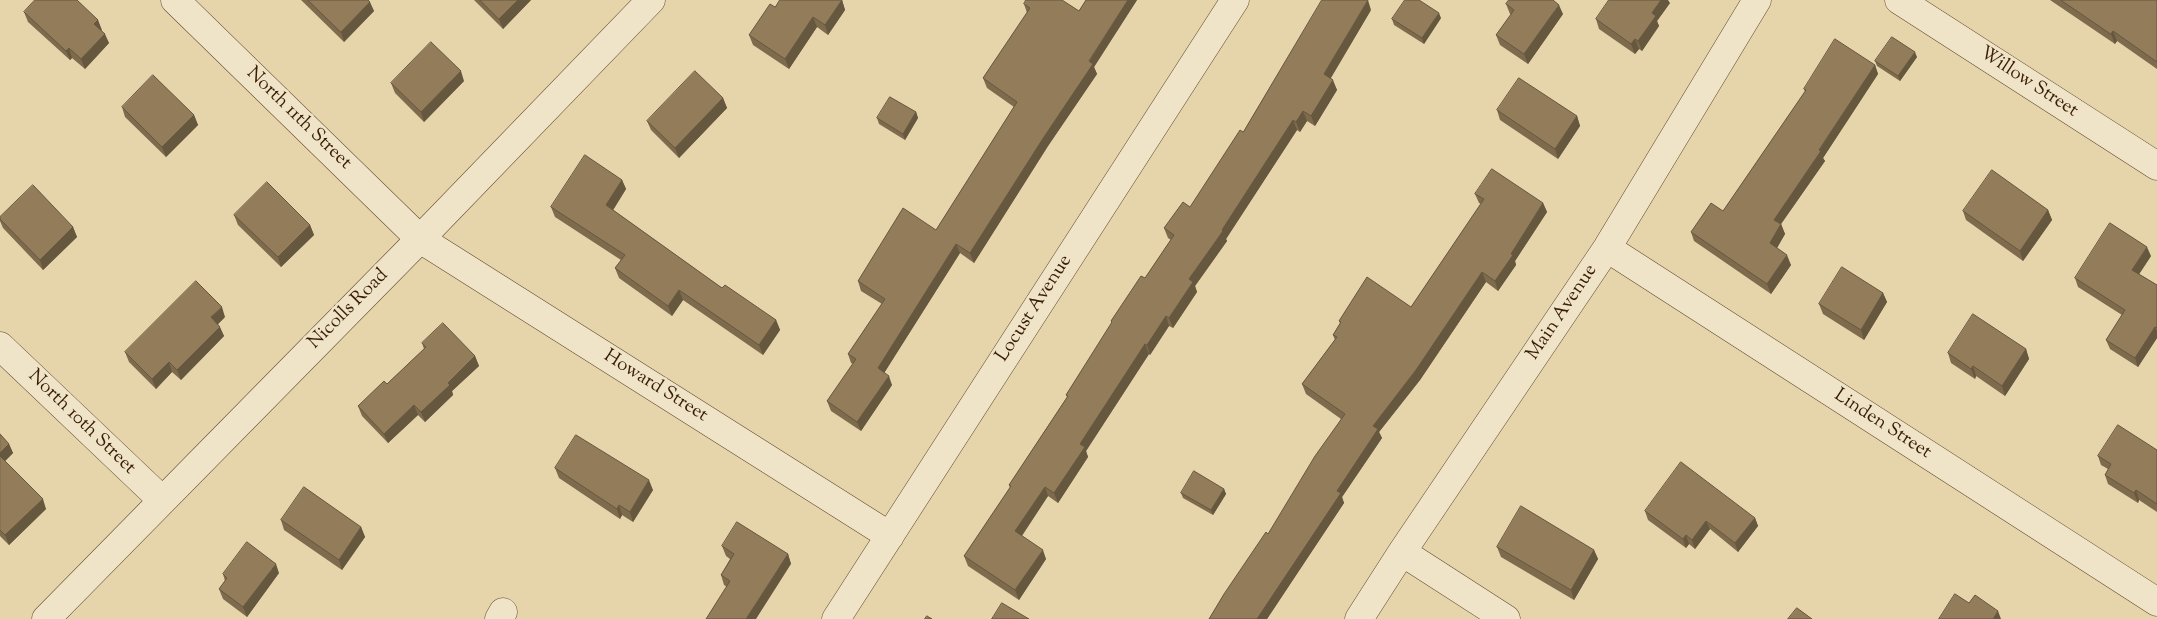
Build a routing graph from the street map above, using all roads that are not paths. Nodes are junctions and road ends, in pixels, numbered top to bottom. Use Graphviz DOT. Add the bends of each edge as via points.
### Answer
graph roads {
  1 [pos="175,0"];
  2 [pos="651,0"];
  3 [pos="1234,0"];
  4 [pos="1757,0"];
  5 [pos="1899,0"];
  6 [pos="2157,166"];
  7 [pos="420,239"];
  8 [pos="1607,248"];
  9 [pos="0,346"];
  10 [pos="162,500"];
  11 [pos="890,536"];
  12 [pos="1402,552"];
  13 [pos="2157,602"];
  14 [pos="46,619"];
  15 [pos="836,619"];
  16 [pos="1359,619"];
  17 [pos="1506,619"];
  1 -- 7 [label="street, North 11th Street"];
  2 -- 7 [label="street, Nicolls Road"];
  3 -- 11 [label="street, Locust Avenue"];
  4 -- 8 [label="street, Main Avenue"];
  5 -- 6 [label="street, Willow Street"];
  7 -- 10 [label="street, Nicolls Road"];
  7 -- 11 [label="street, Howard Street"];
  8 -- 12 [label="street, Main Avenue"];
  8 -- 13 [label="street, Linden Street"];
  9 -- 10 [label="street, North 10th Street"];
  10 -- 14 [label="street, Nicolls Road"];
  11 -- 15 [label="street, Locust Avenue"];
  12 -- 16 [label="street, Main Avenue"];
  12 -- 17 [label="street"];
}
